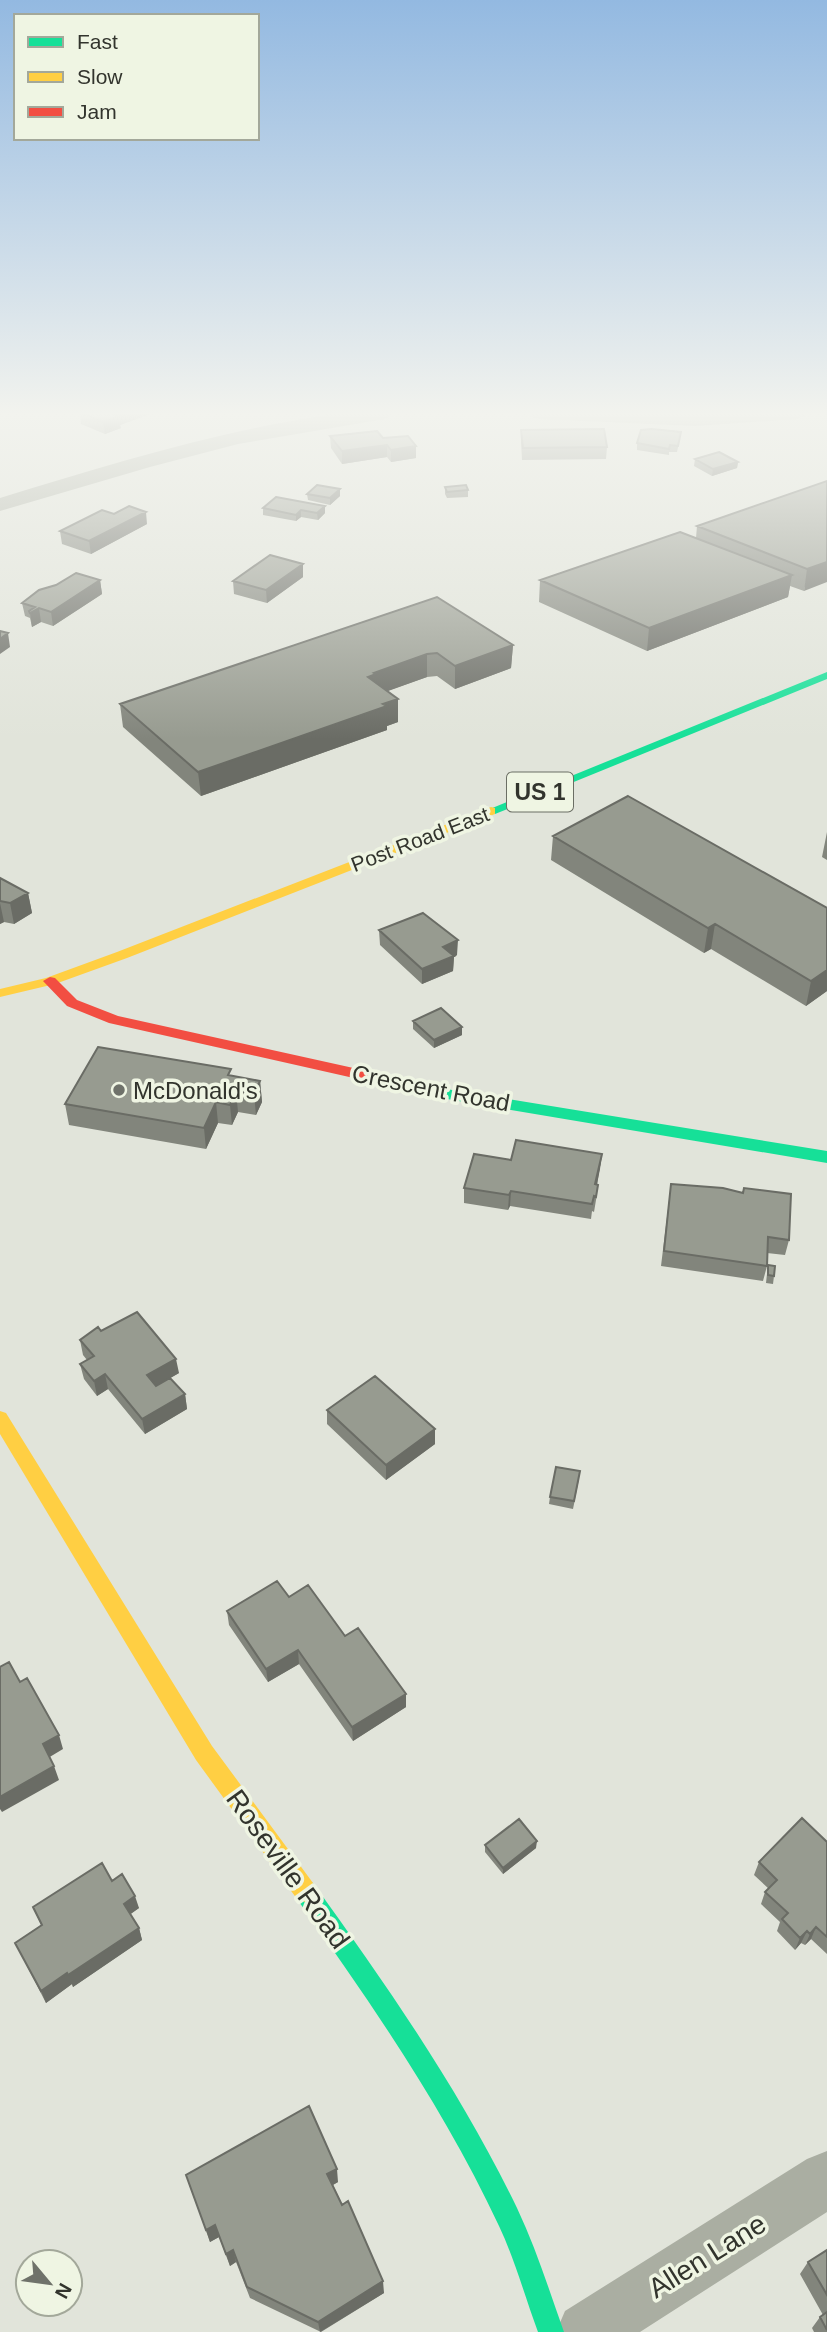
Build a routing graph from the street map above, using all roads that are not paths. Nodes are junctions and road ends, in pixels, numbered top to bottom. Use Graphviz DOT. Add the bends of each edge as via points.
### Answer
graph roads {
  1 [pos="827,675"];
  2 [pos="50,981"];
  3 [pos="0,993"];
  4 [pos="0,1011"];
  5 [pos="827,1157"];
  6 [pos="0,1418"];
  7 [pos="827,2179"];
  8 [pos="551,2332"];
  9 [pos="586,2332"];
  1 -- 2 [label="street, Post Road East / US 1" via="601,768"];
  2 -- 3 [label="street, Post Road East / US 1"];
  2 -- 4 [label="street, Post Road East / US 1"];
  2 -- 5 [label="street, Crescent Road" via="72,1003 114,1020 452,1094"];
  6 -- 8 [label="street, Roseville Road" via="204,1754 368,1978 449,2104 509,2219"];
  7 -- 9 [label="street, Allen Lane"];
}
